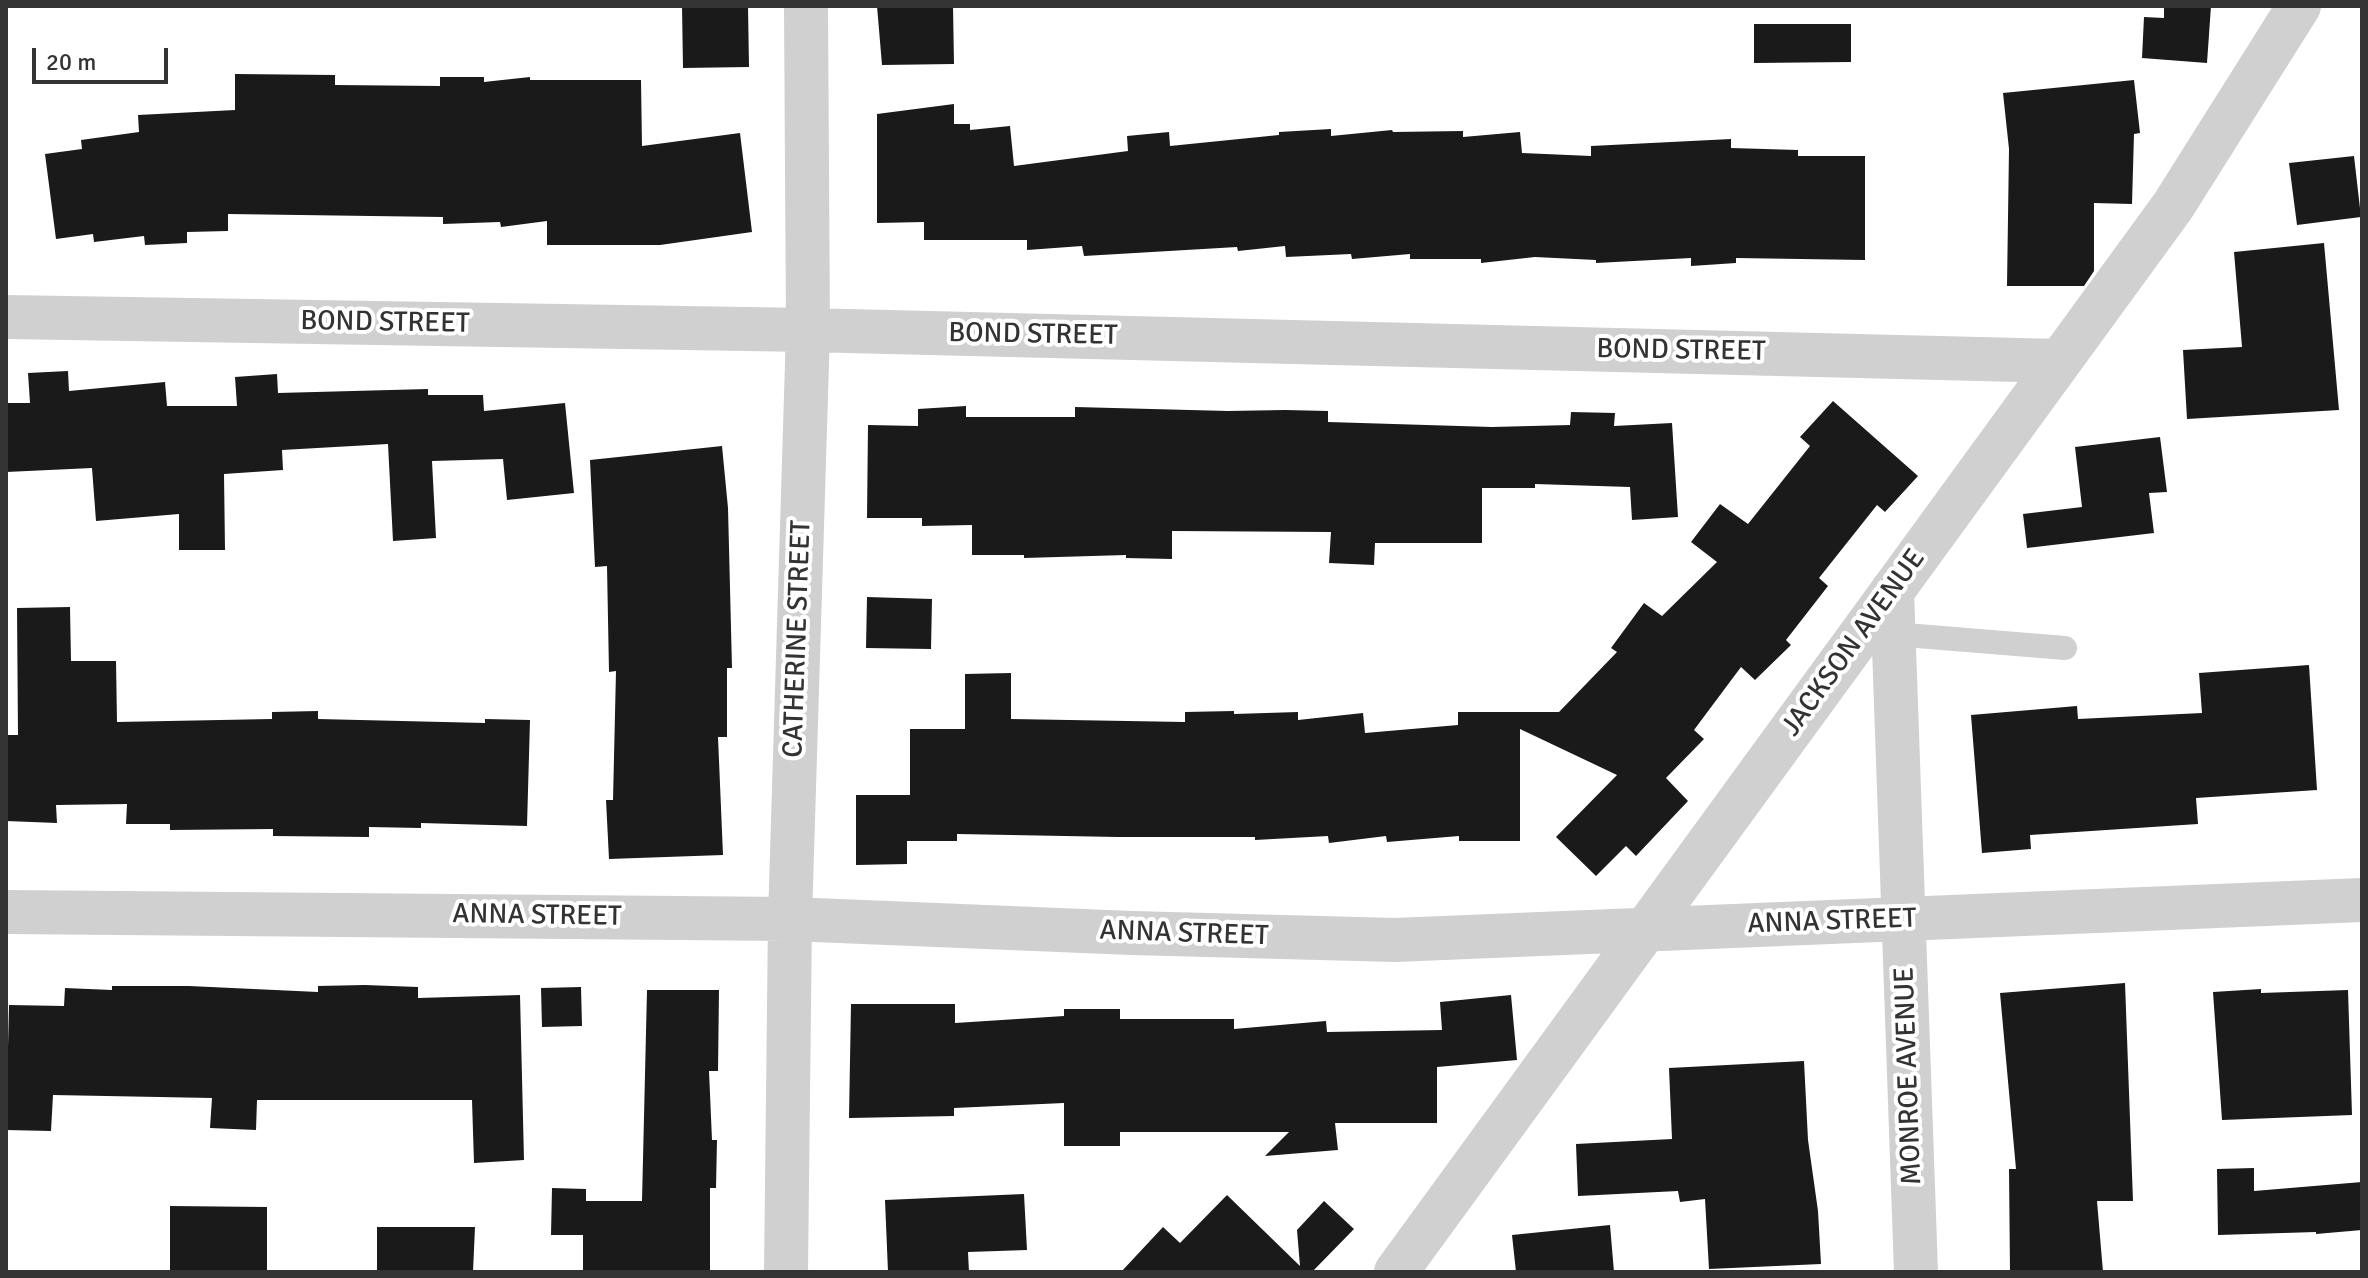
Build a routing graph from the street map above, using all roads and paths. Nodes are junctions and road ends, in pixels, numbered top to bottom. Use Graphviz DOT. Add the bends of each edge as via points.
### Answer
graph roads {
  1 [pos="806,6"];
  2 [pos="2299,6"];
  3 [pos="6,317"];
  4 [pos="808,330"];
  5 [pos="2060,361"];
  6 [pos="1892,591"];
  7 [pos="1893,634"];
  8 [pos="2065,648"];
  9 [pos="2362,900"];
  10 [pos="6,912"];
  11 [pos="790,919"];
  12 [pos="1903,919"];
  13 [pos="1645,929"];
  14 [pos="786,1272"];
  15 [pos="1396,1272"];
  16 [pos="1916,1272"];
  1 -- 4 [label="street, CATHERINE STREET"];
  2 -- 5 [label="street, JACKSON AVENUE" via="2173,206"];
  3 -- 4 [label="street, BOND STREET"];
  4 -- 5 [label="street, BOND STREET"];
  4 -- 11 [label="street, CATHERINE STREET"];
  5 -- 6 [label="street, JACKSON AVENUE"];
  6 -- 7 [label="street, MONROE AVENUE"];
  6 -- 13 [label="street, JACKSON AVENUE"];
  7 -- 8 [label="lane"];
  7 -- 12 [label="street, MONROE AVENUE"];
  9 -- 12 [label="street, ANNA STREET"];
  10 -- 11 [label="street, ANNA STREET"];
  11 -- 13 [label="street, ANNA STREET" via="1395,940"];
  11 -- 14 [label="street, CATHERINE STREET"];
  12 -- 13 [label="street, ANNA STREET"];
  12 -- 16 [label="street, MONROE AVENUE"];
  13 -- 15 [label="street, JACKSON AVENUE"];
}
